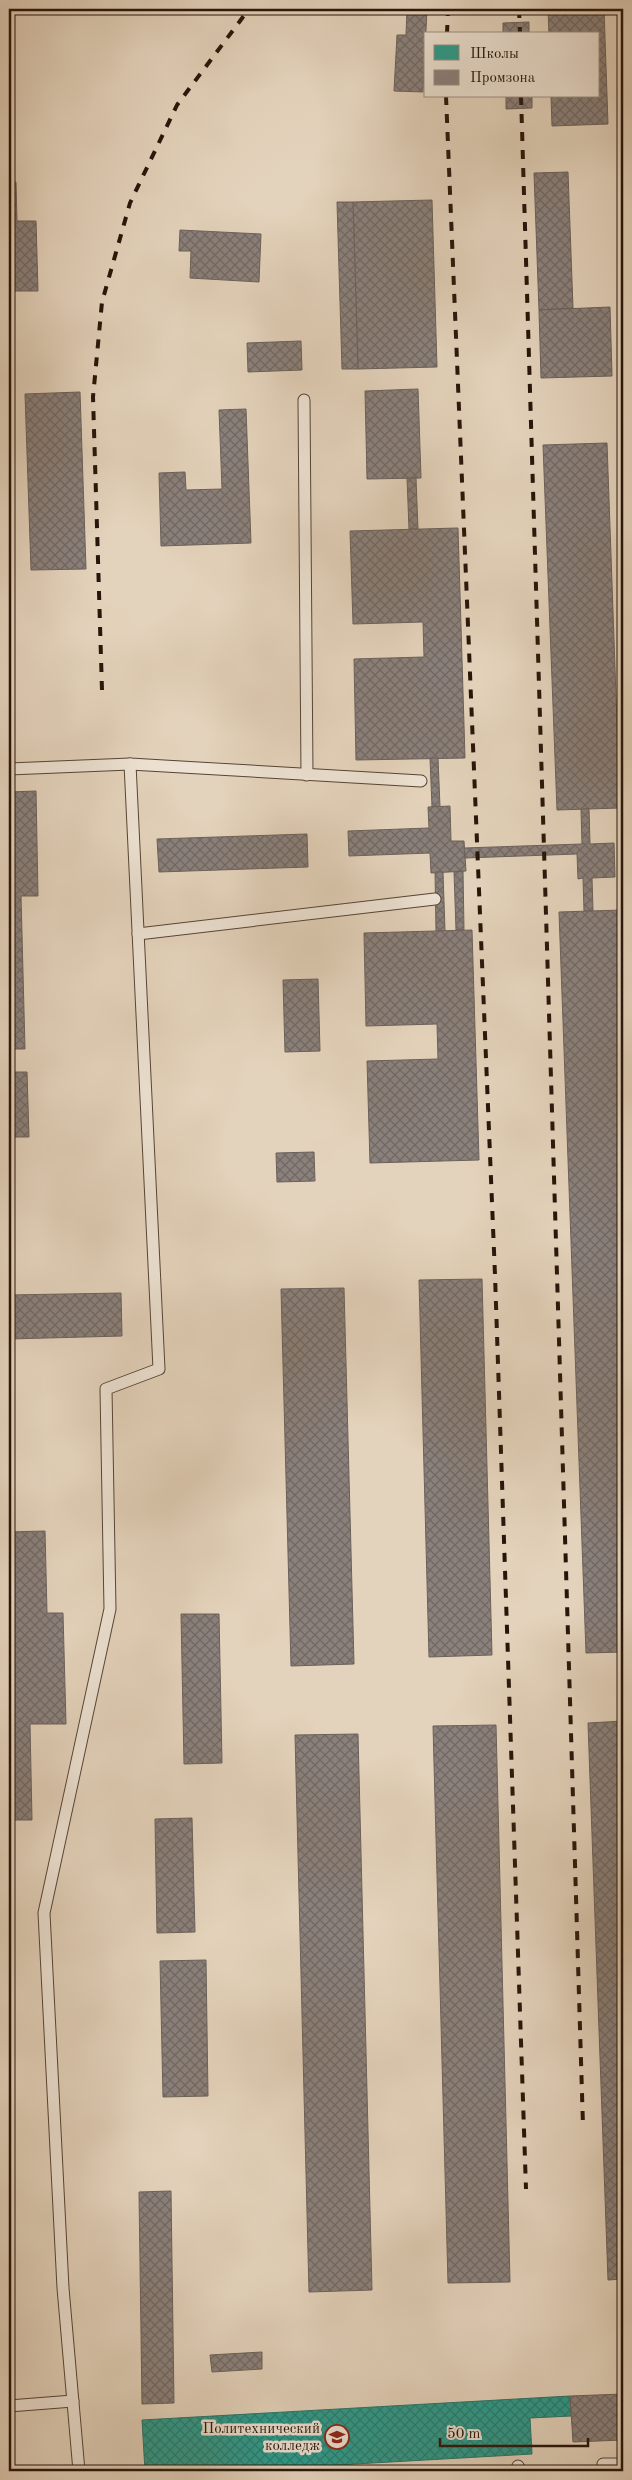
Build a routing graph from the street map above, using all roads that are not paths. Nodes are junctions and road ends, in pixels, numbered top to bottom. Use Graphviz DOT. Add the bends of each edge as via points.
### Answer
graph roads {
  1 [pos="304,400"];
  2 [pos="130,764"];
  3 [pos="9,769"];
  4 [pos="307,775"];
  5 [pos="421,781"];
  6 [pos="435,899"];
  7 [pos="138,934"];
  8 [pos="73,2401"];
  9 [pos="9,2406"];
  10 [pos="603,2464"];
  11 [pos="623,2464"];
  12 [pos="79,2471"];
  1 -- 4 [label="lane"];
  2 -- 3 [label="lane"];
  2 -- 4 [label="lane"];
  2 -- 7 [label="lane"];
  4 -- 5 [label="lane"];
  6 -- 7 [label="lane"];
  7 -- 8 [label="lane" via="159,1369 106,1389 110,1609 44,1913 63,2288"];
  8 -- 9 [label="lane"];
  8 -- 12 [label="lane"];
  10 -- 11 [label="lane"];
}
